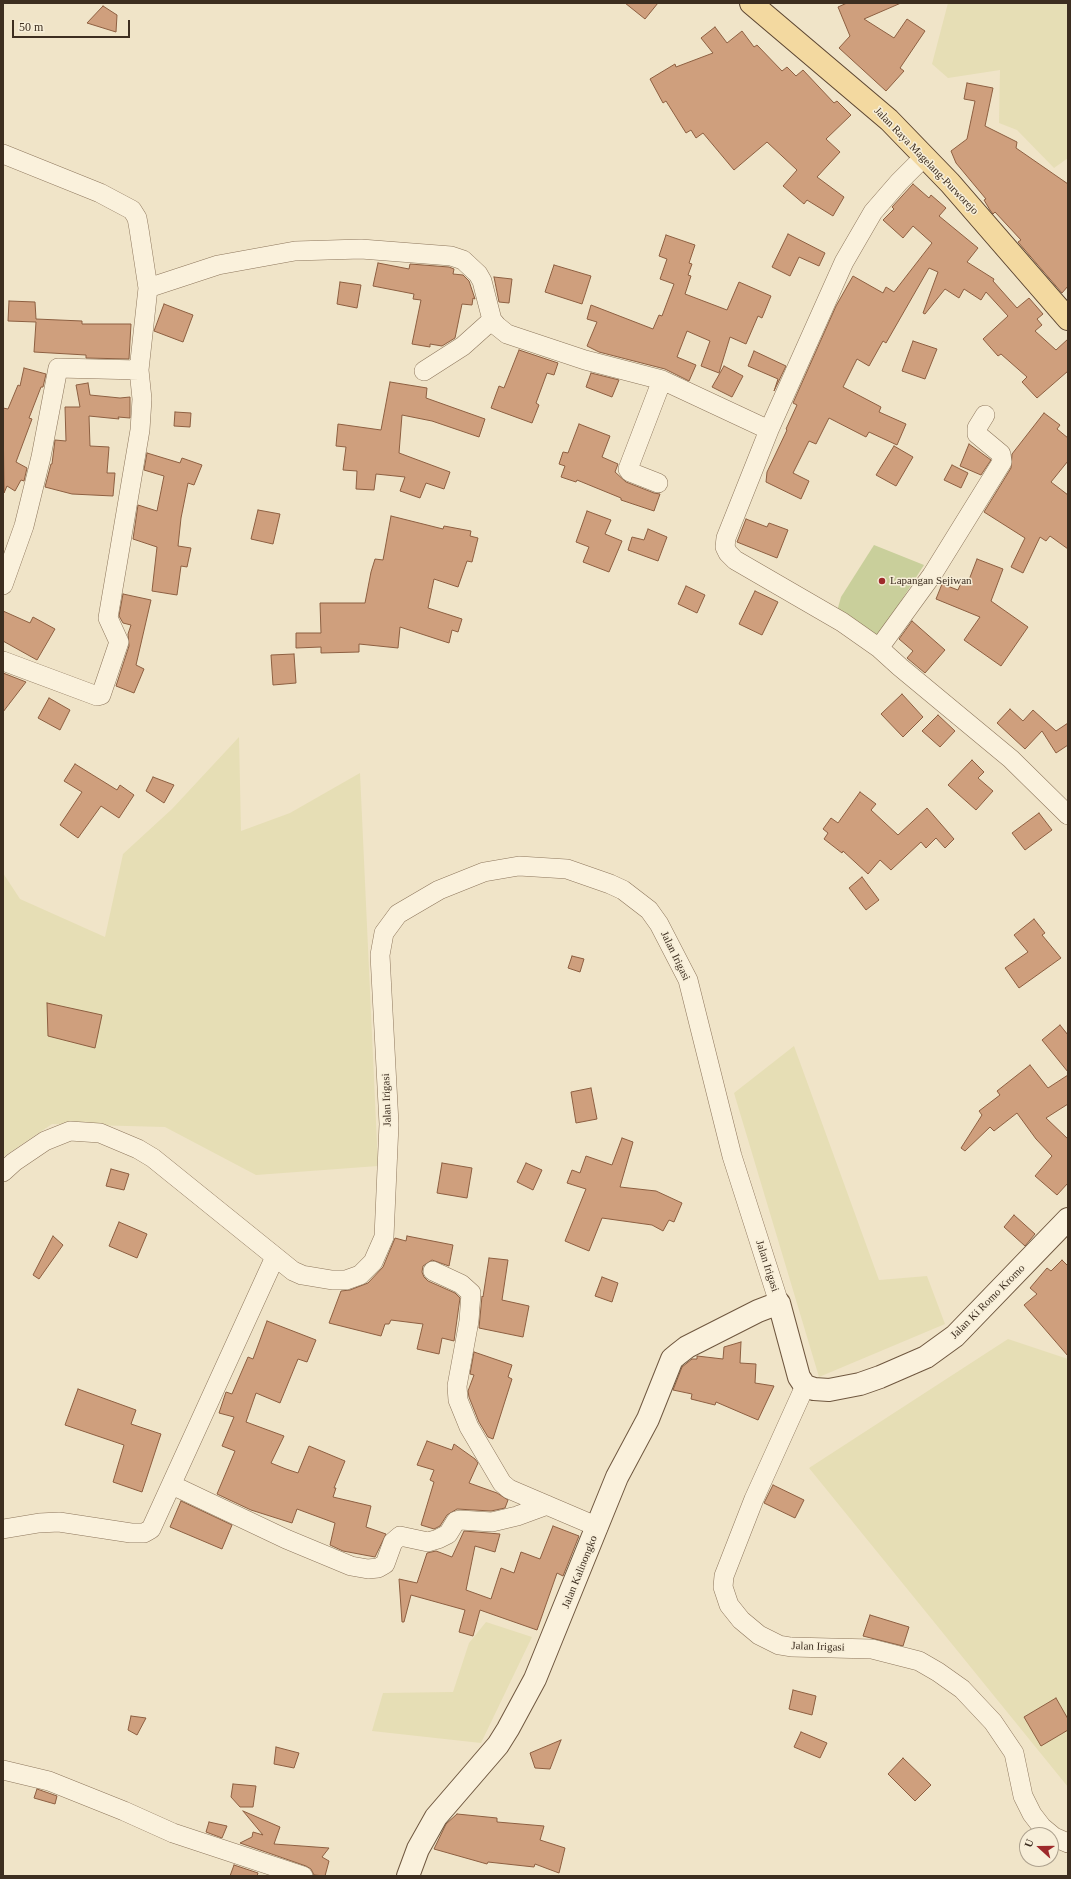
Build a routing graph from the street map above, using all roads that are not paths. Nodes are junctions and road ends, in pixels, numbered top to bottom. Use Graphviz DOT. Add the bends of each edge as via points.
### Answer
graph roads {
  1 [pos="754,5"];
  2 [pos="3,154"];
  3 [pos="924,157"];
  4 [pos="148,288"];
  5 [pos="1067,313"];
  6 [pos="492,320"];
  7 [pos="139,370"];
  8 [pos="424,371"];
  9 [pos="662,380"];
  10 [pos="985,415"];
  11 [pos="769,430"];
  12 [pos="658,483"];
  13 [pos="3,585"];
  14 [pos="879,648"];
  15 [pos="3,660"];
  16 [pos="1068,815"];
  17 [pos="3,1172"];
  18 [pos="1068,1219"];
  19 [pos="275,1257"];
  20 [pos="433,1271"];
  21 [pos="779,1303"];
  22 [pos="805,1386"];
  23 [pos="172,1485"];
  24 [pos="547,1505"];
  25 [pos="598,1527"];
  26 [pos="3,1529"];
  27 [pos="3,1770"];
  28 [pos="1068,1843"];
  29 [pos="303,1876"];
  30 [pos="408,1876"];
  1 -- 3 [label="main road, Jalan Raya Magelang-Purworejo" via="889,120"];
  2 -- 4 [label="street" via="100,193 132,210 137,218"];
  3 -- 5 [label="main road, Jalan Raya Magelang-Purworejo"];
  3 -- 11 [label="street" via="873,212 859,234 821,311"];
  4 -- 6 [label="street" via="218,265 294,251 361,249 440,254 463,260 474,268 482,281"];
  4 -- 7 [label="street"];
  6 -- 8 [label="street" via="462,346"];
  6 -- 9 [label="street" via="501,331 514,338"];
  7 -- 13 [label="street" via="58,368 41,457 24,526"];
  7 -- 15 [label="street" via="142,399 140,430 108,618 119,642 101,695 97,696"];
  9 -- 11 [label="street"];
  9 -- 12 [label="street" via="628,469"];
  10 -- 14 [label="street" via="977,428 978,434 1001,454 1002,462 932,576"];
  11 -- 14 [label="street" via="726,538 726,551 735,560 842,622"];
  14 -- 16 [label="street" via="1011,759"];
  17 -- 19 [label="street, Jalan Irigasi" via="45,1142 70,1132 84,1131 113,1138 153,1158"];
  18 -- 22 [label="street, Jalan Ki Romo Kromo" via="955,1336 926,1357 860,1384 829,1390"];
  19 -- 21 [label="street, Jalan Irigasi" via="302,1275 338,1281 364,1272 378,1254 384,1237 389,1124 380,955 384,933 398,914 439,890 484,872 519,866 568,869 623,890 649,910 688,980 732,1156"];
  19 -- 23 [label="street"];
  20 -- 24 [label="street" via="461,1284 472,1296 458,1386 458,1400 463,1415 505,1486"];
  21 -- 22 [label="street, Jalan Irigasi" via="798,1377"];
  21 -- 25 [label="street, Jalan Kalinongko" via="758,1310 687,1347 672,1359 648,1419 617,1477"];
  22 -- 28 [label="street, Jalan Irigasi" via="754,1499 724,1576 723,1587 729,1605 741,1620 759,1635 779,1645 872,1649 919,1661 944,1676 962,1689 993,1722 1014,1753 1024,1796 1032,1814 1054,1837"];
  23 -- 24 [label="street" via="286,1539 352,1566 368,1569 385,1564 393,1542 400,1536 428,1542 448,1534 456,1521 492,1522"];
  23 -- 26 [label="street" via="153,1526 144,1533 59,1522"];
  24 -- 25 [label="street"];
  25 -- 30 [label="street, Jalan Kalinongko" via="541,1666 521,1707 489,1757 436,1817 418,1849"];
  27 -- 29 [label="street" via="49,1781 173,1833"];
}
